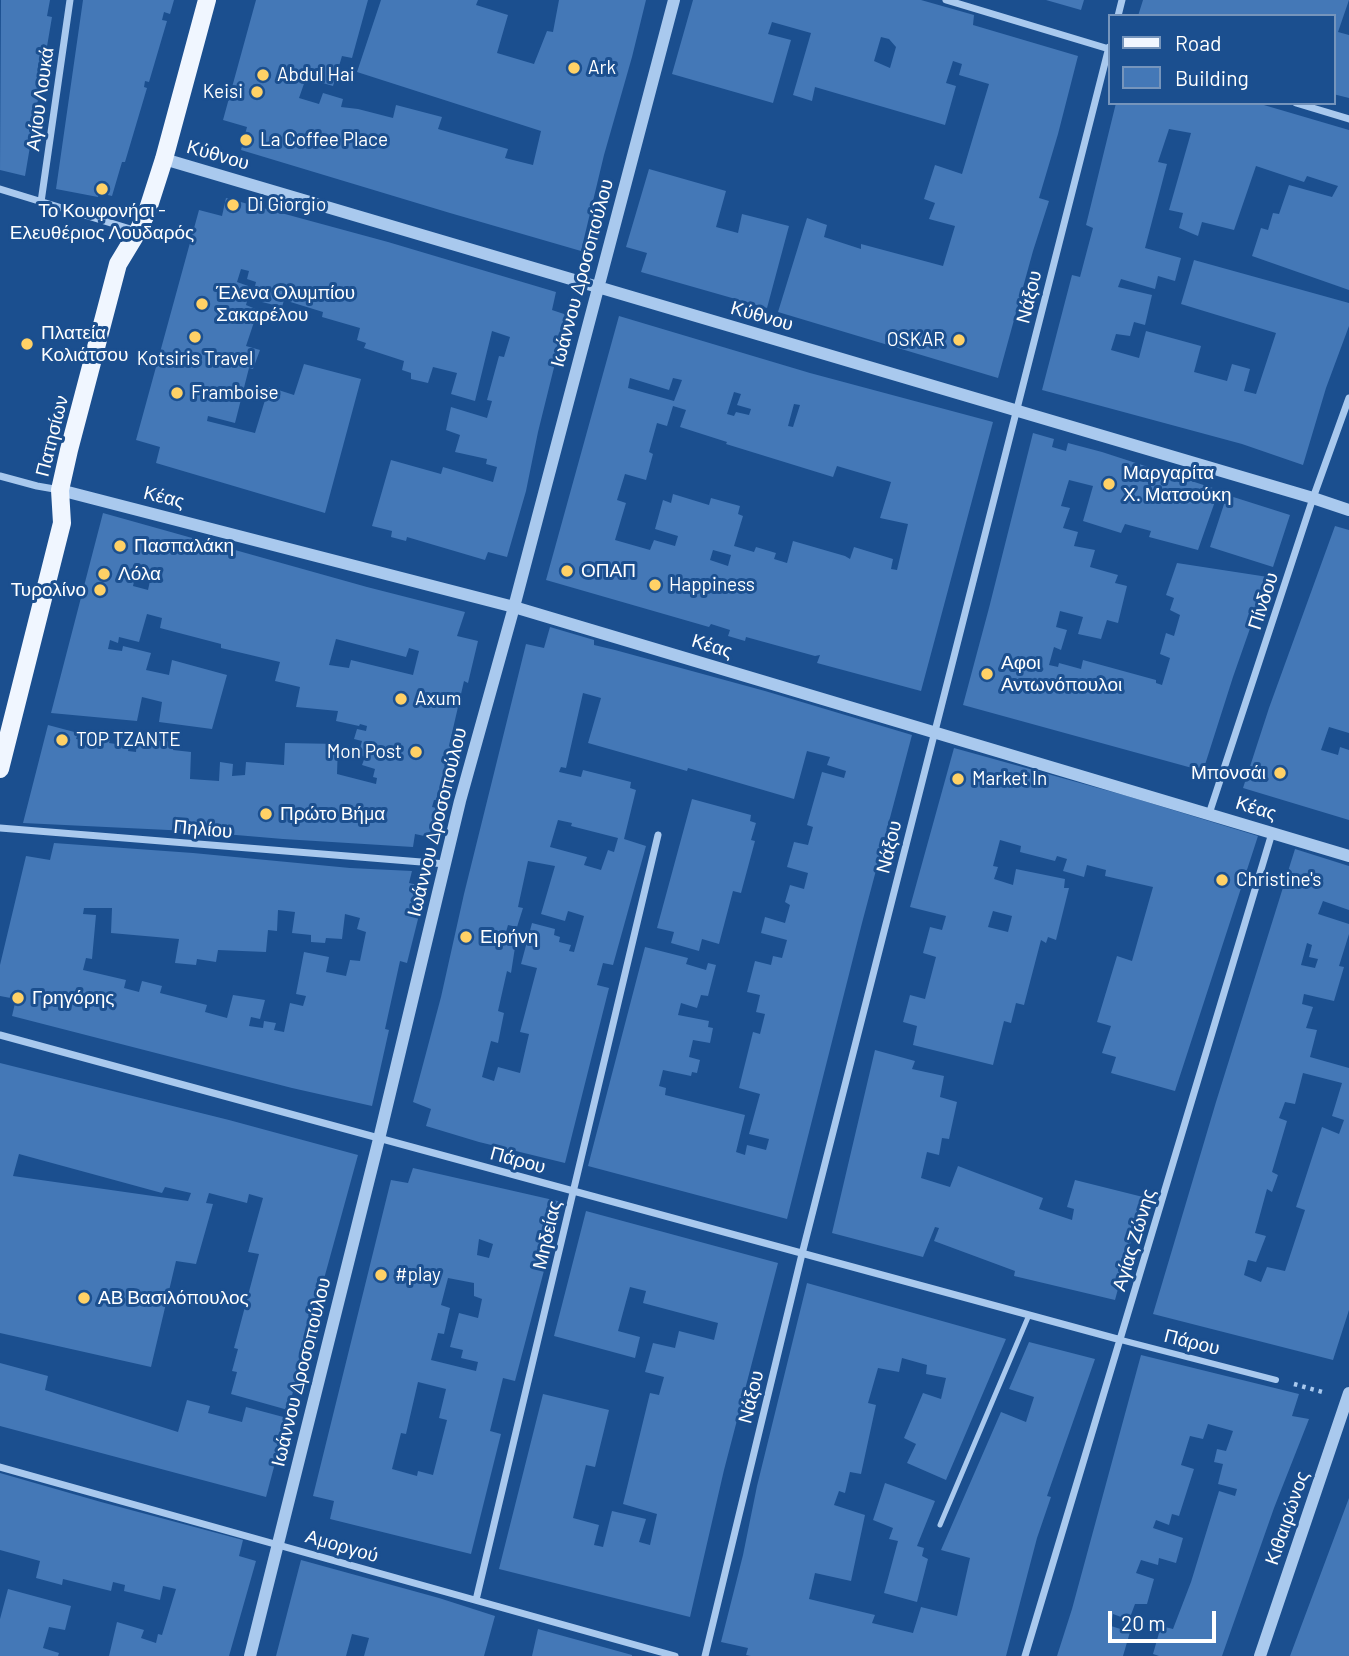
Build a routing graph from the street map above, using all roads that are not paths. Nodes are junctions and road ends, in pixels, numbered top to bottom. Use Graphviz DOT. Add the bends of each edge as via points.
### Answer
graph roads {
  1 [pos="70,0"];
  2 [pos="207,0"];
  3 [pos="674,0"];
  4 [pos="946,0"];
  5 [pos="1108,48"];
  6 [pos="1108,52"];
  7 [pos="1303,105"];
  8 [pos="1349,119"];
  9 [pos="163,159"];
  10 [pos="0,189"];
  11 [pos="41,202"];
  12 [pos="138,232"];
  13 [pos="598,287"];
  14 [pos="1349,398"];
  15 [pos="1016,411"];
  16 [pos="0,476"];
  17 [pos="60,490"];
  18 [pos="1313,498"];
  19 [pos="1349,510"];
  20 [pos="514,607"];
  21 [pos="934,732"];
  22 [pos="0,769"];
  23 [pos="1209,814"];
  24 [pos="0,828"];
  25 [pos="1272,833"];
  26 [pos="658,835"];
  27 [pos="1349,856"];
  28 [pos="446,864"];
  29 [pos="0,1035"];
  30 [pos="379,1139"];
  31 [pos="573,1192"];
  32 [pos="802,1254"];
  33 [pos="1029,1315"];
  34 [pos="1121,1340"];
  35 [pos="1276,1380"];
  36 [pos="1348,1396"];
  37 [pos="0,1467"];
  38 [pos="940,1525"];
  39 [pos="277,1545"];
  40 [pos="476,1600"];
  41 [pos="250,1656"];
  42 [pos="675,1656"];
  43 [pos="705,1656"];
  44 [pos="1026,1656"];
  45 [pos="1261,1656"];
  1 -- 11 [label="street, Αγίου Λουκά"];
  2 -- 9 [label="main road, Πατησίων"];
  3 -- 13 [label="street, Ιωάννου Δροσοπούλου"];
  4 -- 5 [label="street"];
  6 -- 15 [label="street, Νάξου"];
  7 -- 8 [label="street"];
  9 -- 12 [label="main road, Πατησίων"];
  9 -- 13 [label="street, Κύθνου"];
  10 -- 11 [label="street"];
  11 -- 12 [label="street"];
  12 -- 17 [label="main road, Πατησίων" via="118,264"];
  13 -- 15 [label="street, Κύθνου"];
  13 -- 20 [label="street, Ιωάννου Δροσοπούλου"];
  14 -- 18 [label="street, Πίνδου"];
  15 -- 18 [label="street, Κύθνου"];
  15 -- 21 [label="street, Νάξου"];
  16 -- 17 [label="street"];
  17 -- 20 [label="street, Κέας"];
  17 -- 22 [label="main road, Πατησίων" via="62,523"];
  18 -- 19 [label="street, Κύθνου"];
  18 -- 23 [label="street, Πίνδου"];
  20 -- 21 [label="street, Κέας"];
  20 -- 28 [label="street, Ιωάννου Δροσοπούλου"];
  21 -- 23 [label="street, Κέας"];
  21 -- 32 [label="street, Νάξου"];
  23 -- 25 [label="street, Κέας"];
  24 -- 28 [label="street, Πηλίου"];
  25 -- 27 [label="street, Κέας"];
  25 -- 34 [label="street, Αγίας Ζώνης"];
  26 -- 31 [label="street, Μηδείας"];
  28 -- 30 [label="street, Ιωάννου Δροσοπούλου"];
  29 -- 30 [label="street, Πάρου"];
  30 -- 31 [label="street, Πάρου"];
  30 -- 39 [label="street, Ιωάννου Δροσοπούλου"];
  31 -- 32 [label="street, Πάρου"];
  31 -- 40 [label="street, Μηδείας"];
  32 -- 33 [label="street, Πάρου"];
  32 -- 43 [label="street, Νάξου"];
  33 -- 34 [label="street, Πάρου"];
  33 -- 38 [label="lane"];
  34 -- 35 [label="street, Πάρου"];
  34 -- 44 [label="street, Αγίας Ζώνης"];
  36 -- 45 [label="street, Κιθαιρώνος"];
  37 -- 39 [label="street, Αμοργού"];
  39 -- 40 [label="street, Αμοργού"];
  39 -- 41 [label="street, Ιωάννου Δροσοπούλου"];
  40 -- 42 [label="street, Αμοργού"];
}
